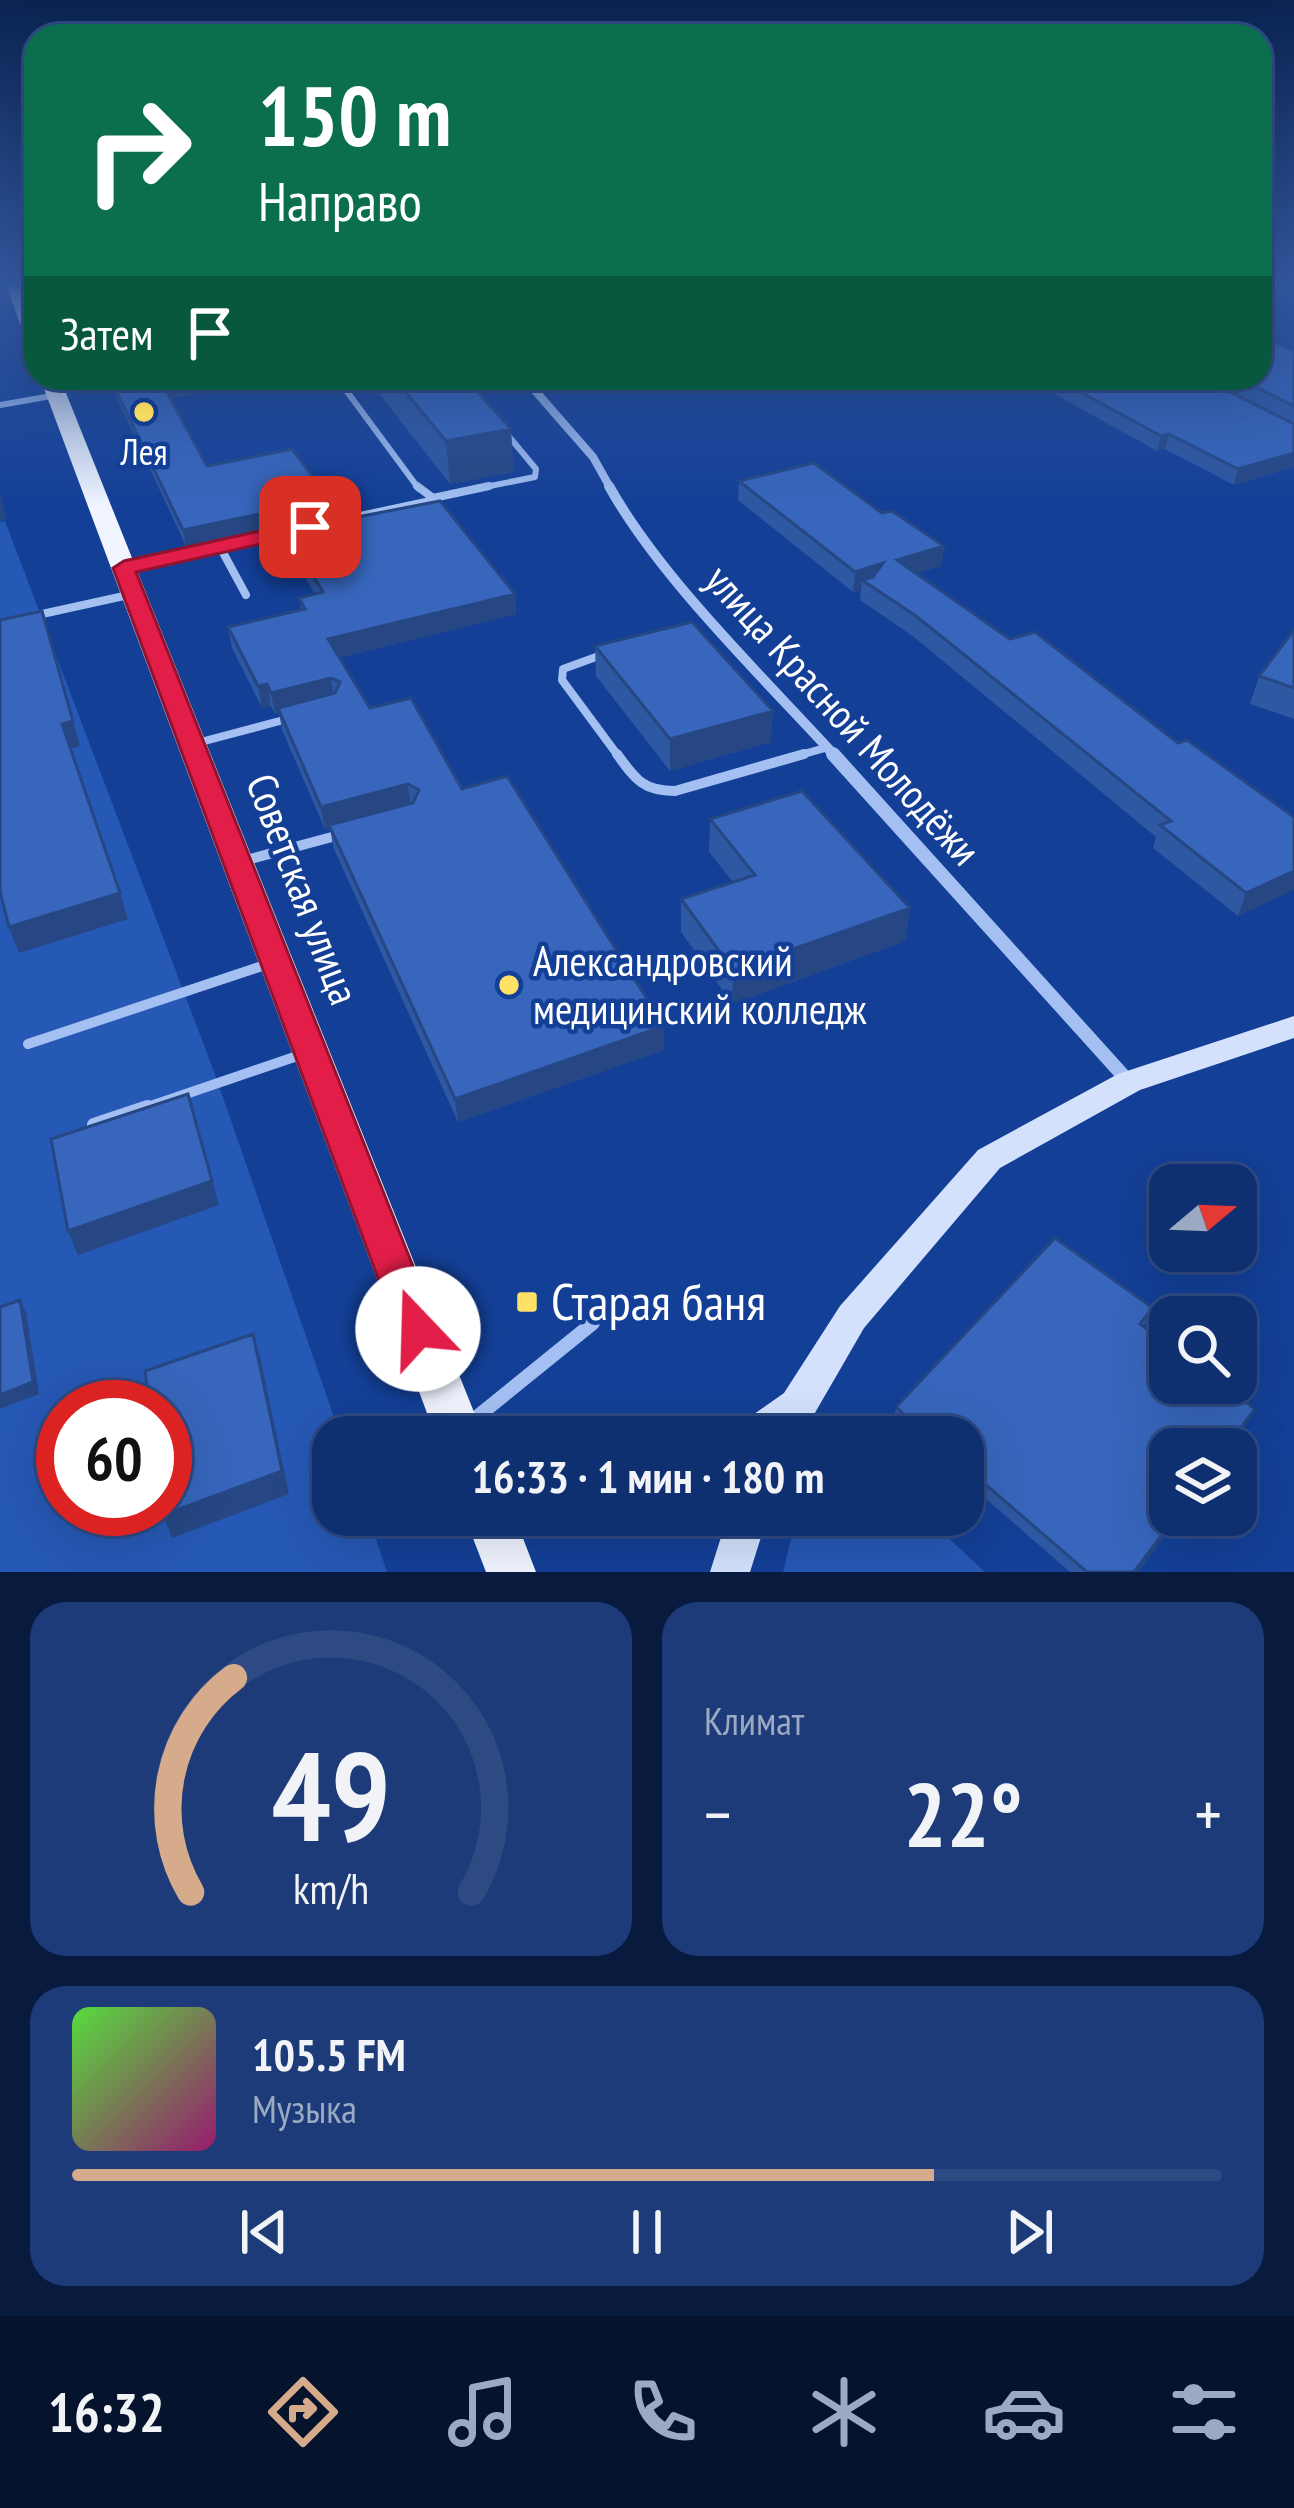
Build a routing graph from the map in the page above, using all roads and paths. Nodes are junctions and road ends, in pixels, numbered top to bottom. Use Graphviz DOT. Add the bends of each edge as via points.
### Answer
graph roads {
  1 [pos="48,390"];
  2 [pos="55,390"];
  3 [pos="346,390"];
  4 [pos="534,390"];
  5 [pos="0,405"];
  6 [pos="506,433"];
  7 [pos="447,497"];
  8 [pos="333,522"];
  9 [pos="310,527"];
  10 [pos="220,547"];
  11 [pos="129,581"];
  12 [pos="246,595"];
  13 [pos="21,619"];
  14 [pos="717,626"];
  15 [pos="697,631"];
  16 [pos="616,651"];
  17 [pos="296,717"];
  18 [pos="192,744"];
  19 [pos="825,748"];
  20 [pos="350,832"];
  21 [pos="238,862"];
  22 [pos="276,962"];
  23 [pos="1294,1028"];
  24 [pos="28,1044"];
  25 [pos="311,1051"];
  26 [pos="1130,1082"];
  27 [pos="78,1130"];
  28 [pos="593,1323"];
  29 [pos="452,1416"];
  30 [pos="482,1416"];
  31 [pos="792,1416"];
  32 [pos="497,1536"];
  33 [pos="741,1536"];
  34 [pos="511,1572"];
  35 [pos="730,1572"];
  1 -- 5 [label="lane"];
  2 -- 11 [label="main road, Советская улица"];
  3 -- 7 [label="lane" via="421,492"];
  4 -- 14 [label="street, улица Красной Молодёжи"];
  6 -- 7 [label="lane" via="536,477"];
  7 -- 8 [label="lane"];
  9 -- 10 [label="lane"];
  10 -- 11 [label="lane"];
  10 -- 12 [label="lane"];
  11 -- 13 [label="lane"];
  11 -- 18 [label="main road, Советская улица"];
  14 -- 15 [label="lane"];
  14 -- 19 [label="street, улица Красной Молодёжи"];
  16 -- 19 [label="lane" via="575,661 562,680 638,783 653,791"];
  17 -- 18 [label="lane"];
  18 -- 21 [label="main road, Советская улица"];
  19 -- 26 [label="street, улица Красной Молодёжи"];
  20 -- 21 [label="lane"];
  21 -- 22 [label="main road, Советская улица"];
  22 -- 24 [label="lane"];
  22 -- 25 [label="main road, Советская улица"];
  23 -- 26 [label="main road"];
  25 -- 27 [label="lane"];
  25 -- 29 [label="main road, Советская улица"];
  26 -- 31 [label="main road" via="989,1159 852,1317"];
  28 -- 30 [label="lane"];
  32 -- 34 [label="main road"];
  33 -- 35 [label="main road"];
}
